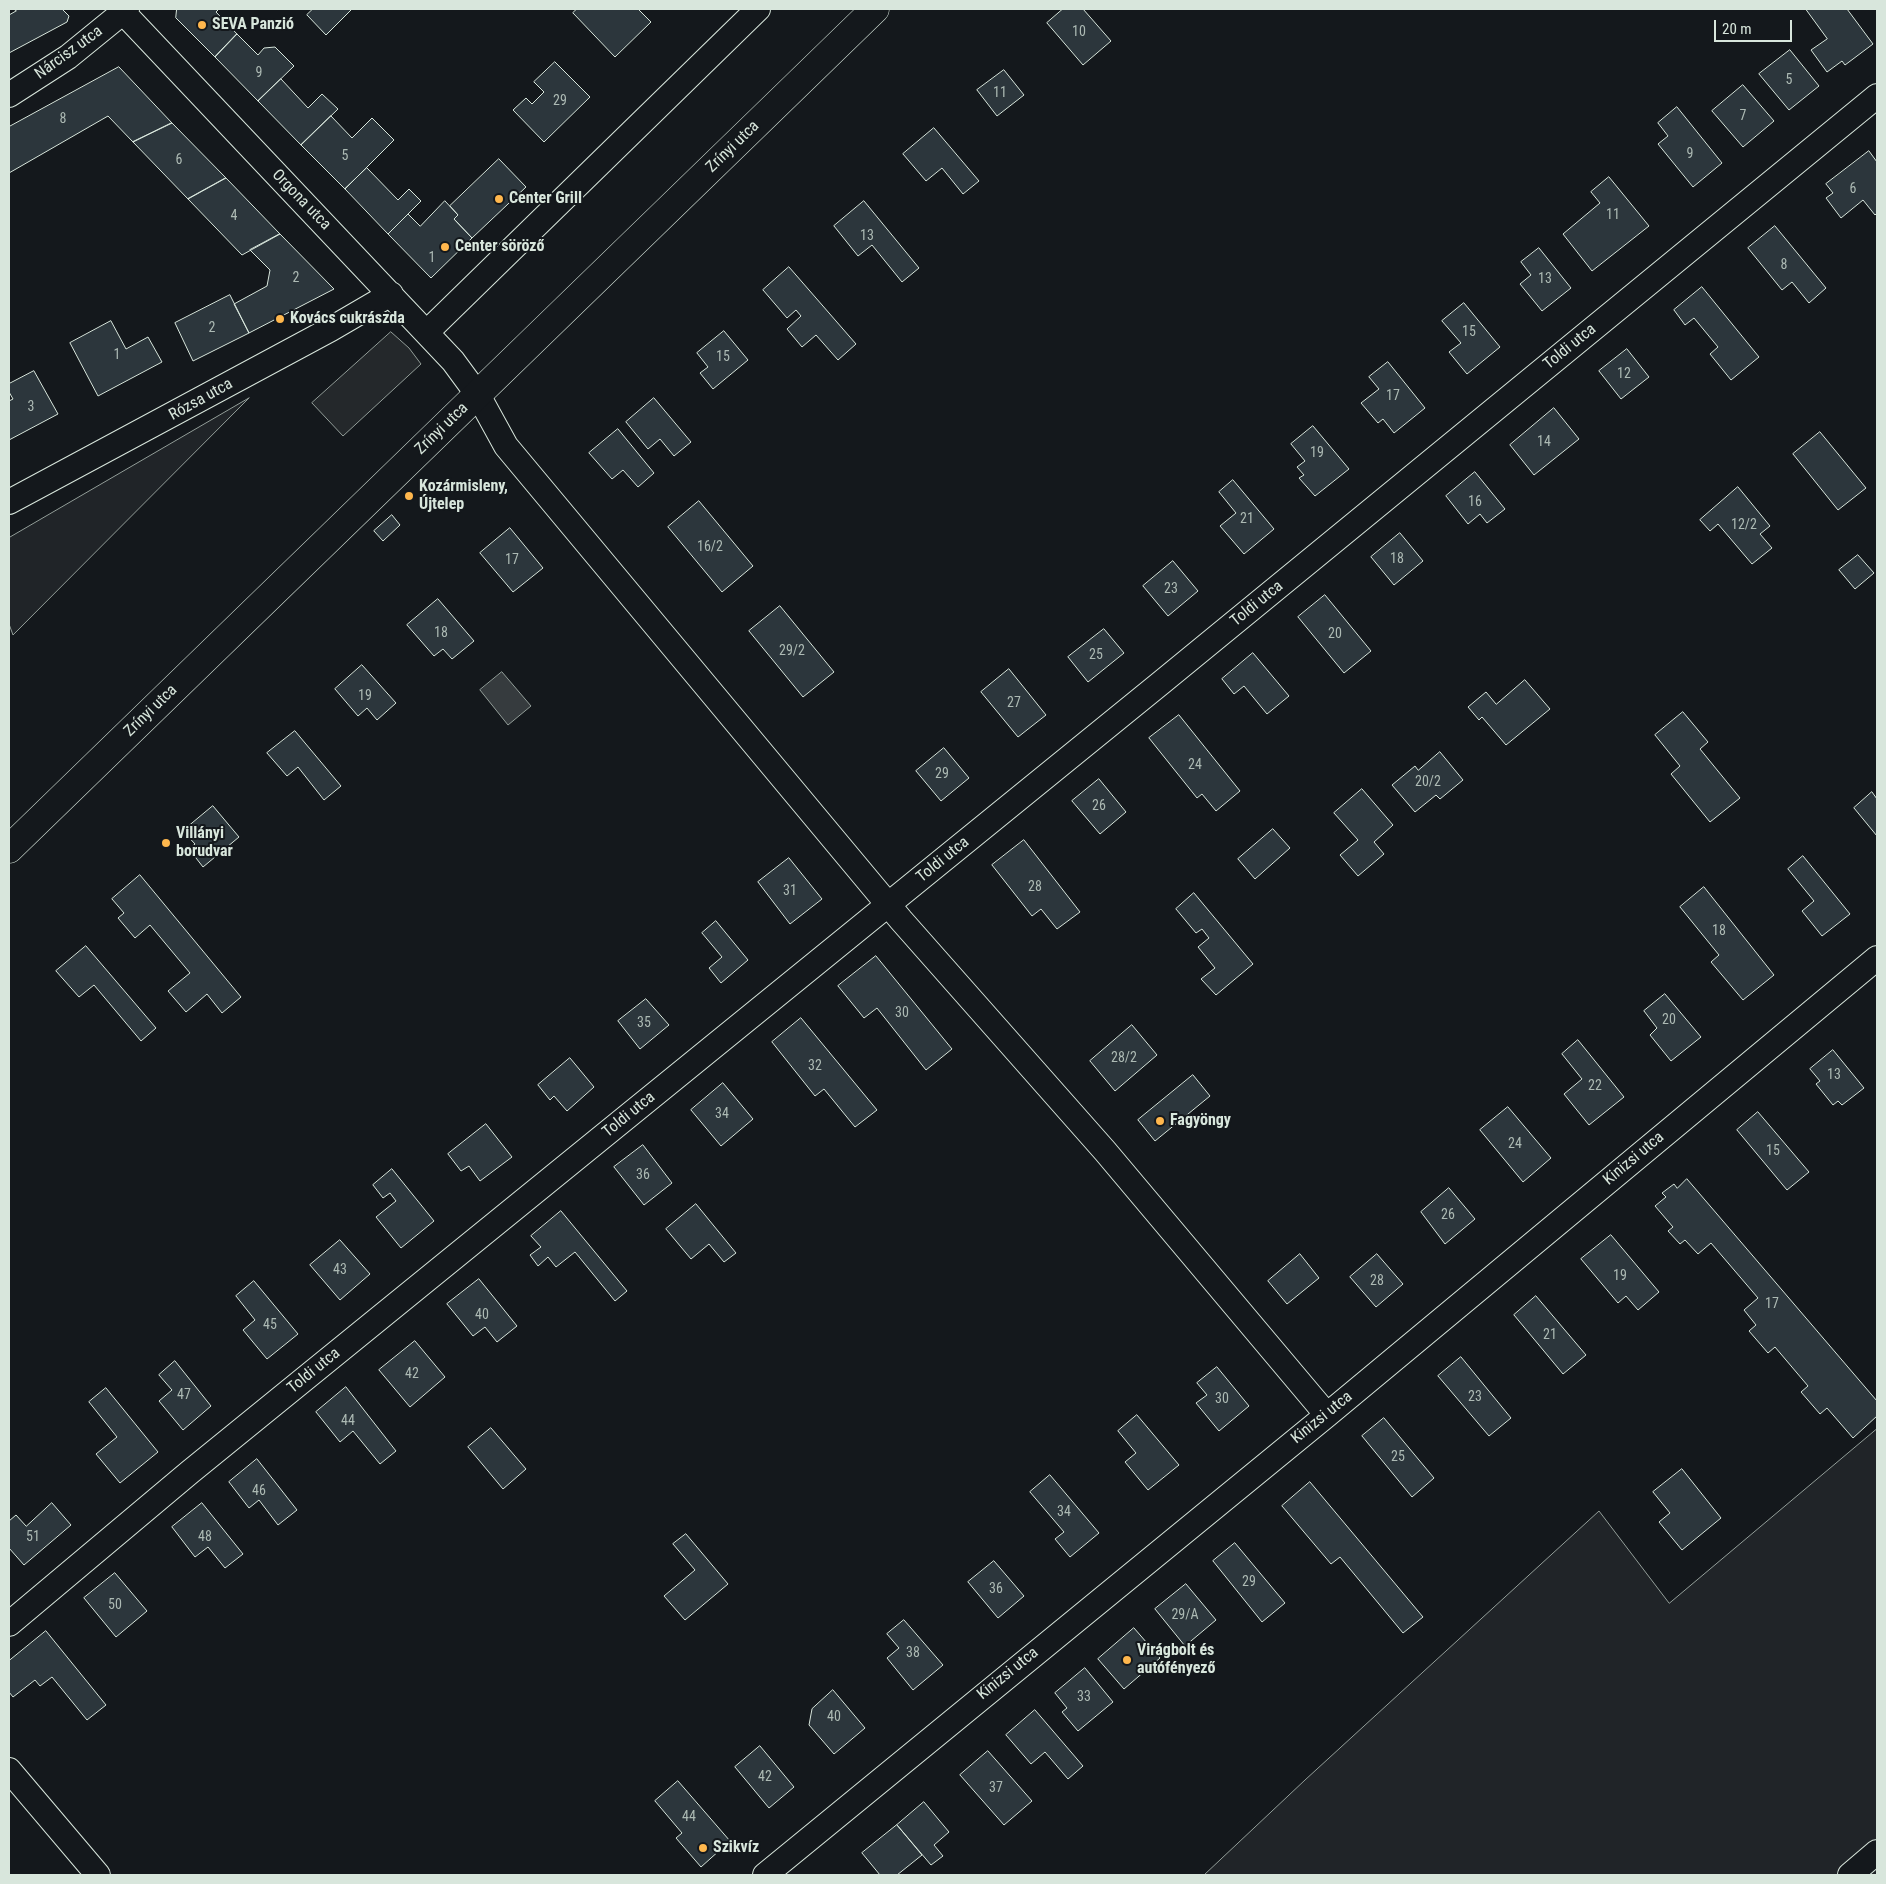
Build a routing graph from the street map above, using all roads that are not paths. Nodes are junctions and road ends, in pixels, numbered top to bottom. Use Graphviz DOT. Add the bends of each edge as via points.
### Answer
graph roads {
  1 [pos="758,9"];
  2 [pos="875,9"];
  3 [pos="124,10"];
  4 [pos="9,95"];
  5 [pos="1877,96"];
  6 [pos="391,294"];
  7 [pos="427,332"];
  8 [pos="478,395"];
  9 [pos="9,502"];
  10 [pos="9,849"];
  11 [pos="889,904"];
  12 [pos="1877,958"];
  13 [pos="1327,1415"];
  14 [pos="9,1624"];
  15 [pos="9,1770"];
  16 [pos="1877,1852"];
  17 [pos="92,1873"];
  18 [pos="765,1875"];
  19 [pos="1850,1875"];
  1 -- 7 [label="street"];
  2 -- 8 [label="main road, Zrínyi utca"];
  3 -- 4 [label="street, Nárcisz utca" via="68,57"];
  3 -- 6 [label="street, Orgona utca"];
  5 -- 11 [label="street, Toldi utca"];
  6 -- 7 [label="street, Orgona utca"];
  6 -- 9 [label="street, Rózsa utca"];
  7 -- 8 [label="street, Orgona utca"];
  8 -- 10 [label="main road, Zrínyi utca"];
  8 -- 11 [label="street, Orgona utca" via="506,446"];
  11 -- 13 [label="street, Orgona utca" via="1105,1150"];
  11 -- 14 [label="street, Toldi utca" via="190,1472"];
  12 -- 13 [label="street, Kinizsi utca"];
  13 -- 18 [label="street, Kinizsi utca"];
  15 -- 17 [label="street"];
  16 -- 19 [label="street"];
}
